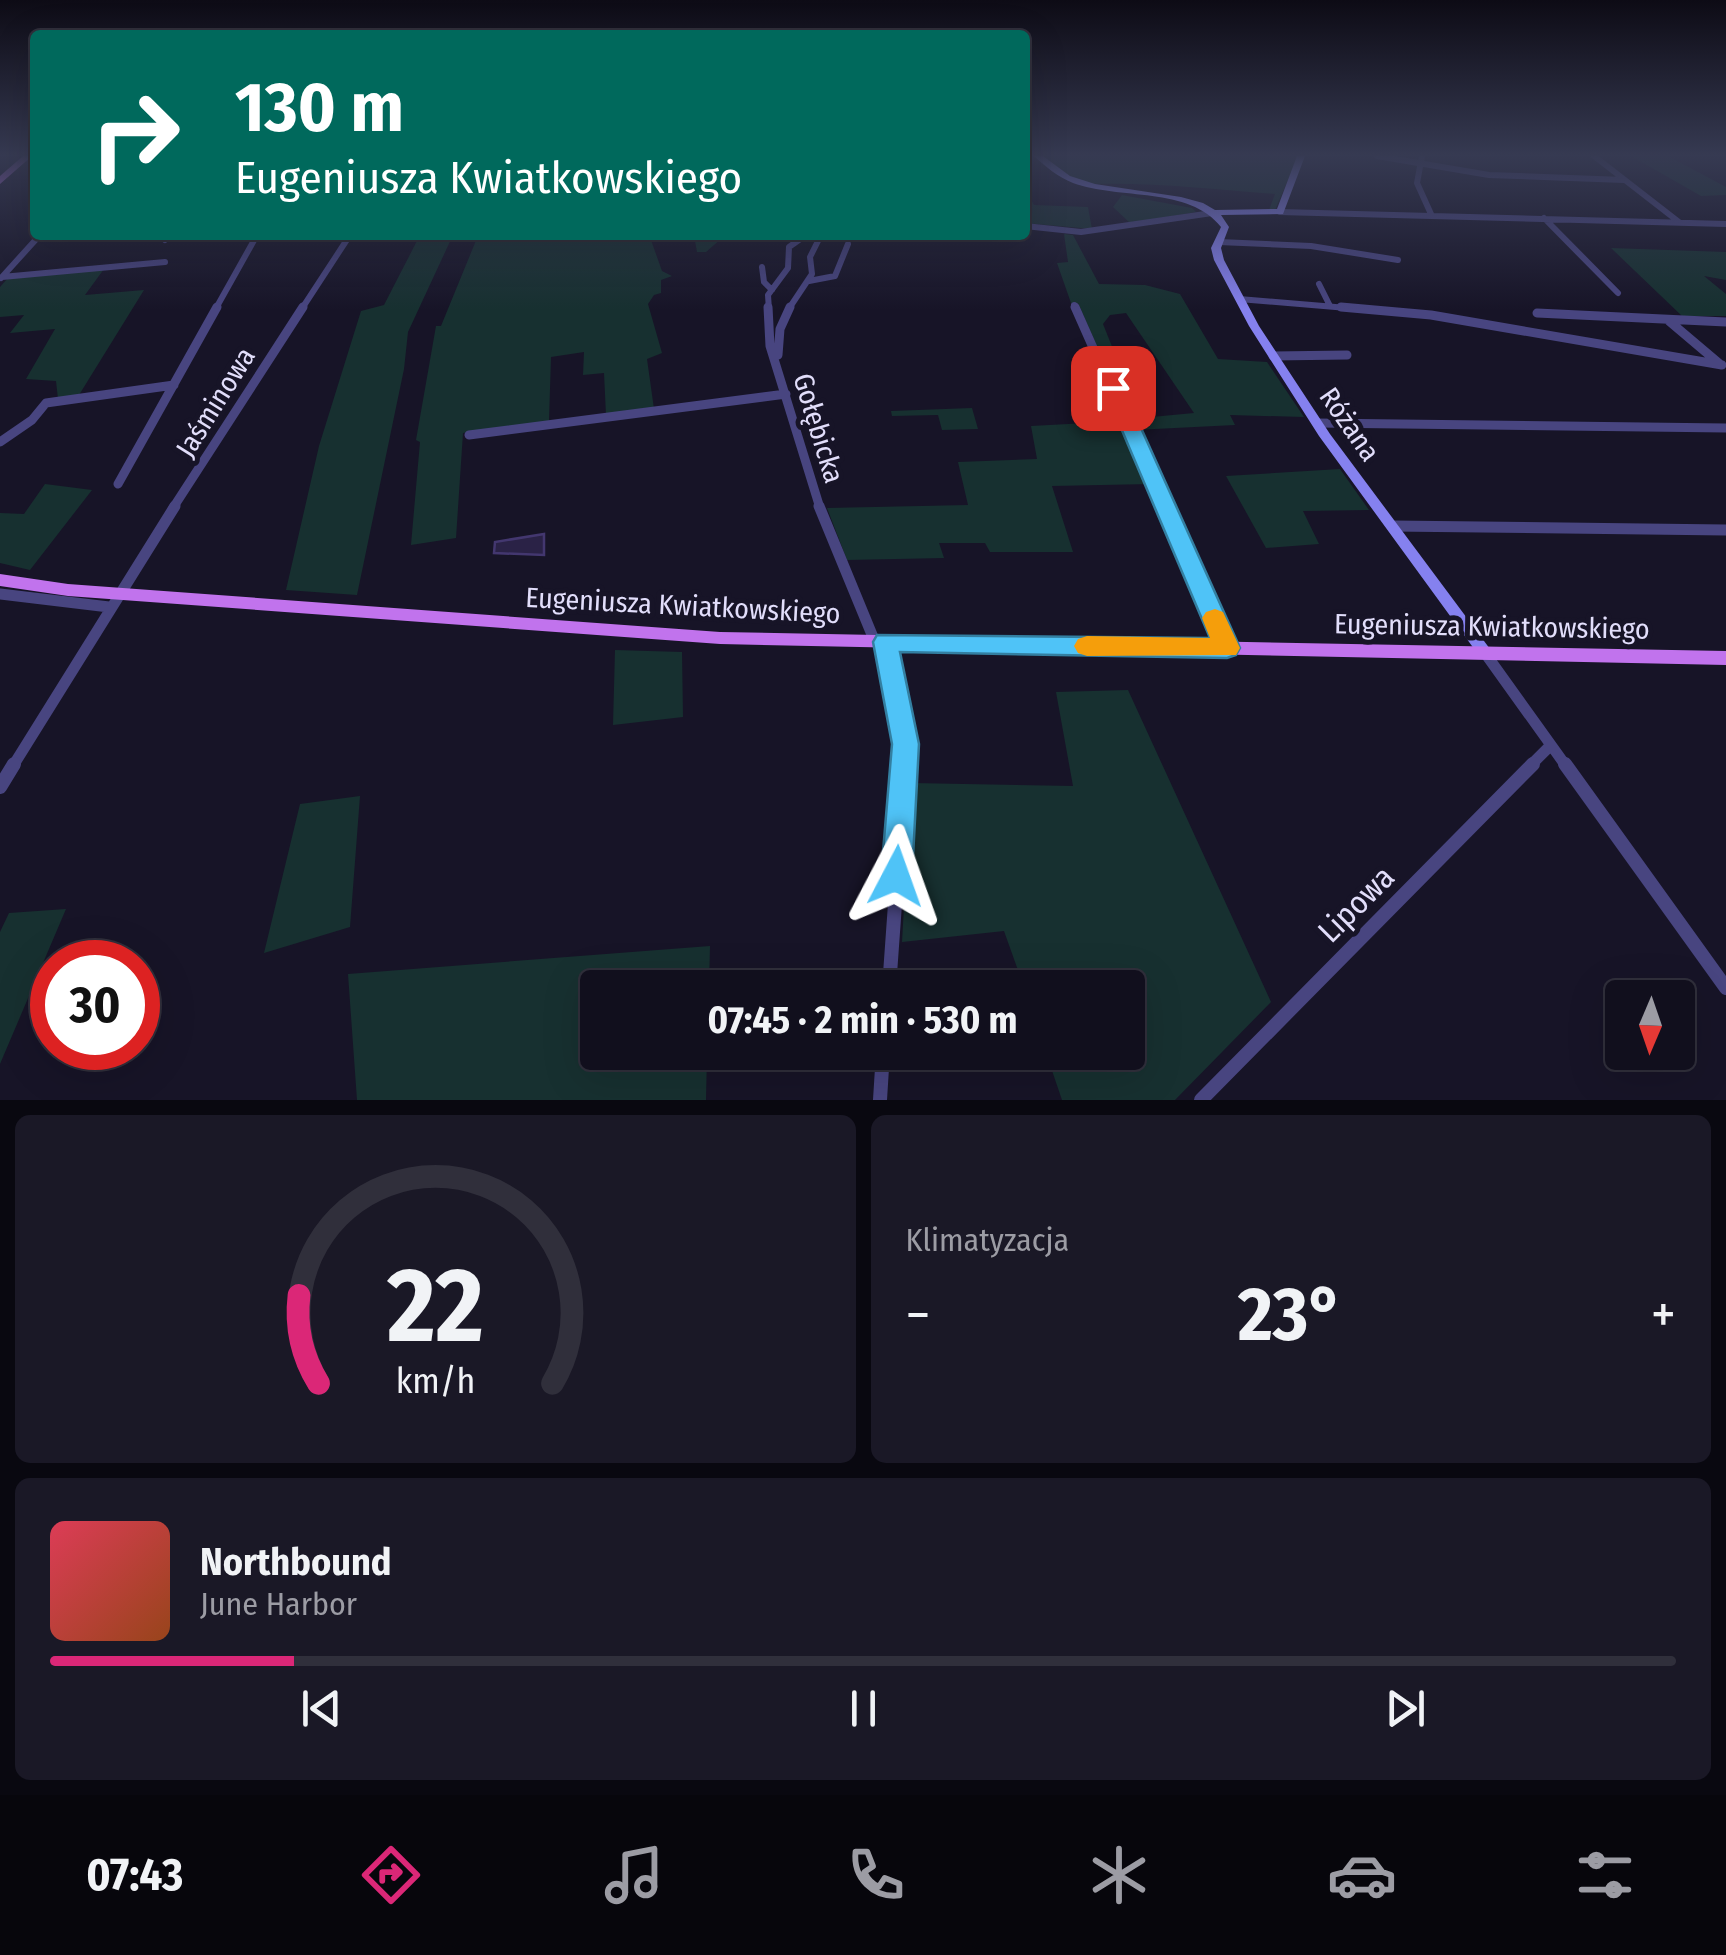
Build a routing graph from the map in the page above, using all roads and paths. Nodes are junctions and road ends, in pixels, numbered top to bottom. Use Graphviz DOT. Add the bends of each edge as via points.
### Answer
graph roads {
  1 [pos="1201,207"];
  2 [pos="1282,207"];
  3 [pos="1428,207"];
  4 [pos="1660,207"];
  5 [pos="1212,212"];
  6 [pos="1280,212"];
  7 [pos="1431,214"];
  8 [pos="1544,218"];
  9 [pos="1679,222"];
  10 [pos="1726,224"];
  11 [pos="1030,227"];
  12 [pos="35,240"];
  13 [pos="254,240"];
  14 [pos="347,240"];
  15 [pos="797,240"];
  16 [pos="818,240"];
  17 [pos="1219,242"];
  18 [pos="848,244"];
  19 [pos="1398,260"];
  20 [pos="166,262"];
  21 [pos="762,267"];
  22 [pos="1,278"];
  23 [pos="808,282"];
  24 [pos="1319,284"];
  25 [pos="772,290"];
  26 [pos="1618,293"];
  27 [pos="1239,299"];
  28 [pos="1074,305"];
  29 [pos="1330,306"];
  30 [pos="1537,313"];
  31 [pos="1668,321"];
  32 [pos="1726,322"];
  33 [pos="1273,356"];
  34 [pos="1347,356"];
  35 [pos="776,366"];
  36 [pos="1724,367"];
  37 [pos="174,385"];
  38 [pos="786,394"];
  39 [pos="1317,423"];
  40 [pos="1726,428"];
  41 [pos="469,435"];
  42 [pos="0,442"];
  43 [pos="118,484"];
  44 [pos="1392,526"];
  45 [pos="1726,530"];
  46 [pos="0,580"];
  47 [pos="0,594"];
  48 [pos="114,601"];
  49 [pos="880,642"];
  50 [pos="1227,648"];
  51 [pos="1485,653"];
  52 [pos="1726,658"];
  53 [pos="1550,746"];
  54 [pos="0,788"];
  55 [pos="890,970"];
  56 [pos="1726,988"];
  57 [pos="882,1070"];
  58 [pos="880,1100"];
  59 [pos="1201,1100"];
  1 -- 5 [label="street"];
  2 -- 6 [label="street"];
  3 -- 7 [label="street"];
  4 -- 9 [label="street"];
  5 -- 6 [label="street"];
  5 -- 11 [label="street" via="1081,232"];
  5 -- 17 [label="street, Różana" via="1225,227"];
  6 -- 7 [label="street"];
  7 -- 8 [label="street"];
  8 -- 9 [label="street"];
  8 -- 26 [label="street"];
  9 -- 10 [label="street"];
  12 -- 22 [label="street"];
  13 -- 37 [label="street"];
  14 -- 48 [label="street, Jaśminowa"];
  15 -- 25 [label="street, Gołębicka" via="786,250 788,268"];
  16 -- 23 [label="street"];
  17 -- 19 [label="street" via="1311,246"];
  17 -- 27 [label="street, Różana" via="1219,260"];
  18 -- 23 [label="street" via="836,276"];
  20 -- 22 [label="street"];
  21 -- 25 [label="street"];
  23 -- 35 [label="street" via="778,328"];
  24 -- 29 [label="street"];
  25 -- 35 [label="street, Gołębicka"];
  27 -- 29 [label="street"];
  27 -- 33 [label="street, Różana"];
  28 -- 50 [label="street"];
  29 -- 36 [label="street" via="1432,316"];
  30 -- 31 [label="street"];
  31 -- 32 [label="street"];
  31 -- 36 [label="street"];
  33 -- 34 [label="street"];
  33 -- 39 [label="street, Różana"];
  35 -- 38 [label="street, Gołębicka"];
  37 -- 42 [label="street" via="46,404"];
  37 -- 43 [label="street"];
  38 -- 41 [label="street"];
  38 -- 49 [label="street, Gołębicka" via="825,524"];
  39 -- 40 [label="street"];
  39 -- 44 [label="street, Różana"];
  44 -- 45 [label="street"];
  44 -- 51 [label="street, Różana"];
  46 -- 48 [label="main road, Eugeniusza Kwiatkowskiego"];
  47 -- 48 [label="street"];
  48 -- 49 [label="main road, Eugeniusza Kwiatkowskiego"];
  48 -- 54 [label="street, Jaśminowa"];
  49 -- 50 [label="main road, Eugeniusza Kwiatkowskiego"];
  49 -- 55 [label="street, Gołębicka" via="906,753"];
  50 -- 51 [label="main road, Eugeniusza Kwiatkowskiego"];
  51 -- 52 [label="main road, Eugeniusza Kwiatkowskiego"];
  51 -- 53 [label="street"];
  53 -- 56 [label="street"];
  53 -- 59 [label="street, Lipowa"];
  57 -- 58 [label="street"];
}
